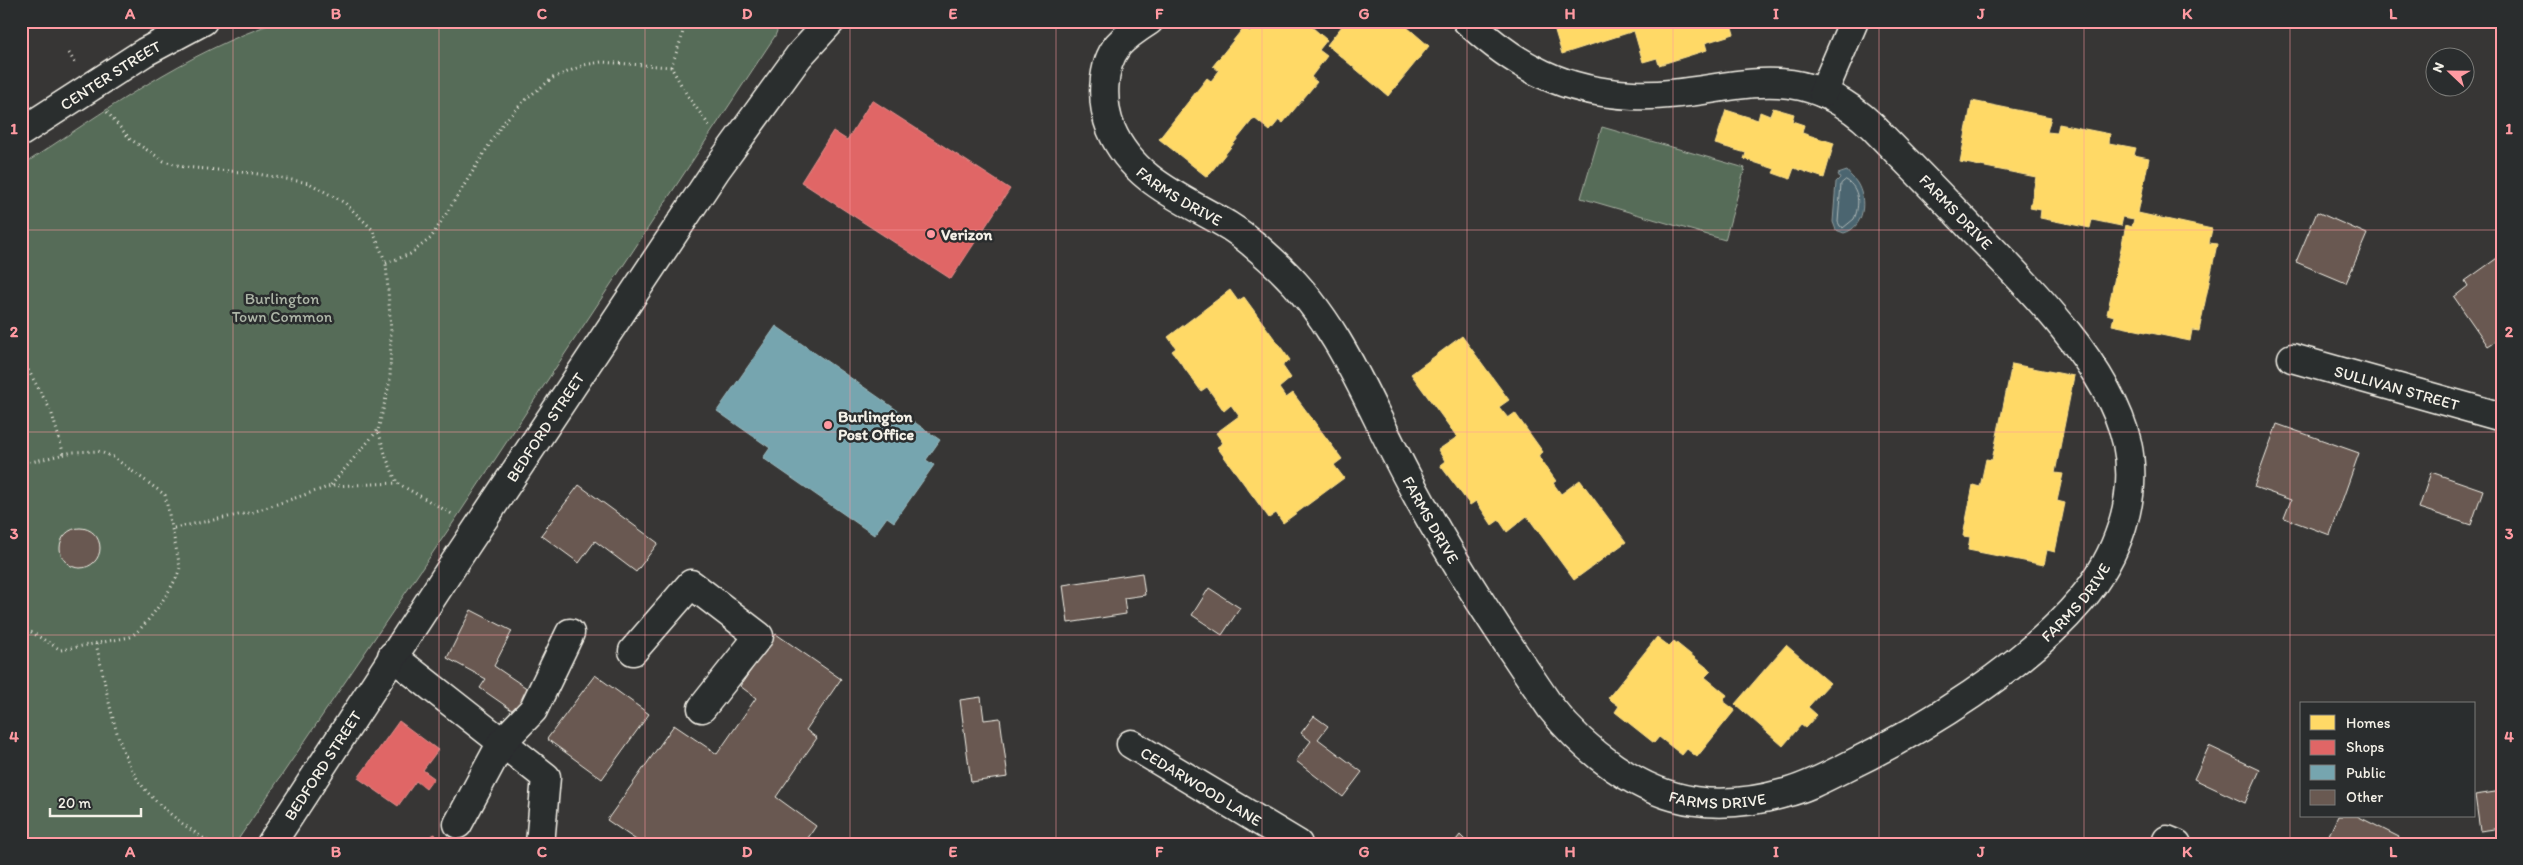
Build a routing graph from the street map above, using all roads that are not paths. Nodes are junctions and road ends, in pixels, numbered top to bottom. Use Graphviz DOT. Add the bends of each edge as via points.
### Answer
graph roads {
  1 [pos="203,21"];
  2 [pos="831,21"];
  3 [pos="1149,21"];
  4 [pos="1467,21"];
  5 [pos="1854,21"];
  6 [pos="1823,93"];
  7 [pos="21,132"];
  8 [pos="2292,358"];
  9 [pos="2502,417"];
  10 [pos="570,634"];
  11 [pos="633,651"];
  12 [pos="392,656"];
  13 [pos="702,708"];
  14 [pos="502,742"];
  15 [pos="1131,744"];
  16 [pos="458,824"];
  17 [pos="271,844"];
  18 [pos="540,844"];
  19 [pos="1298,844"];
  1 -- 7 [label="street, CENTER STREET" via="145,52"];
  2 -- 12 [label="street, BEDFORD STREET" via="799,56 735,143"];
  3 -- 6 [label="street, FARMS DRIVE" via="1117,46 1106,74 1105,100 1110,126 1126,156 1162,188 1245,237 1315,305 1345,353 1429,517 1533,682 1565,726 1612,765 1657,789 1693,800 1724,802 1786,793 1861,760 1922,727 2020,658 2070,612 2106,562 2123,524 2127,506 2129,467 2127,444 2120,422 2089,364 2065,331 2017,274 1872,126 1845,104"];
  4 -- 6 [label="street, FARMS DRIVE" via="1492,44 1527,68 1586,89 1644,94 1763,82 1790,84"];
  5 -- 6 [label="street"];
  8 -- 9 [label="street, SULLIVAN STREET"];
  10 -- 14 [label="street" via="533,710"];
  11 -- 13 [label="street" via="691,584 759,636"];
  12 -- 14 [label="street"];
  12 -- 17 [label="street, BEDFORD STREET"];
  14 -- 16 [label="street"];
  14 -- 18 [label="street" via="546,777"];
  15 -- 19 [label="street, CEDARWOOD LANE"];
}
